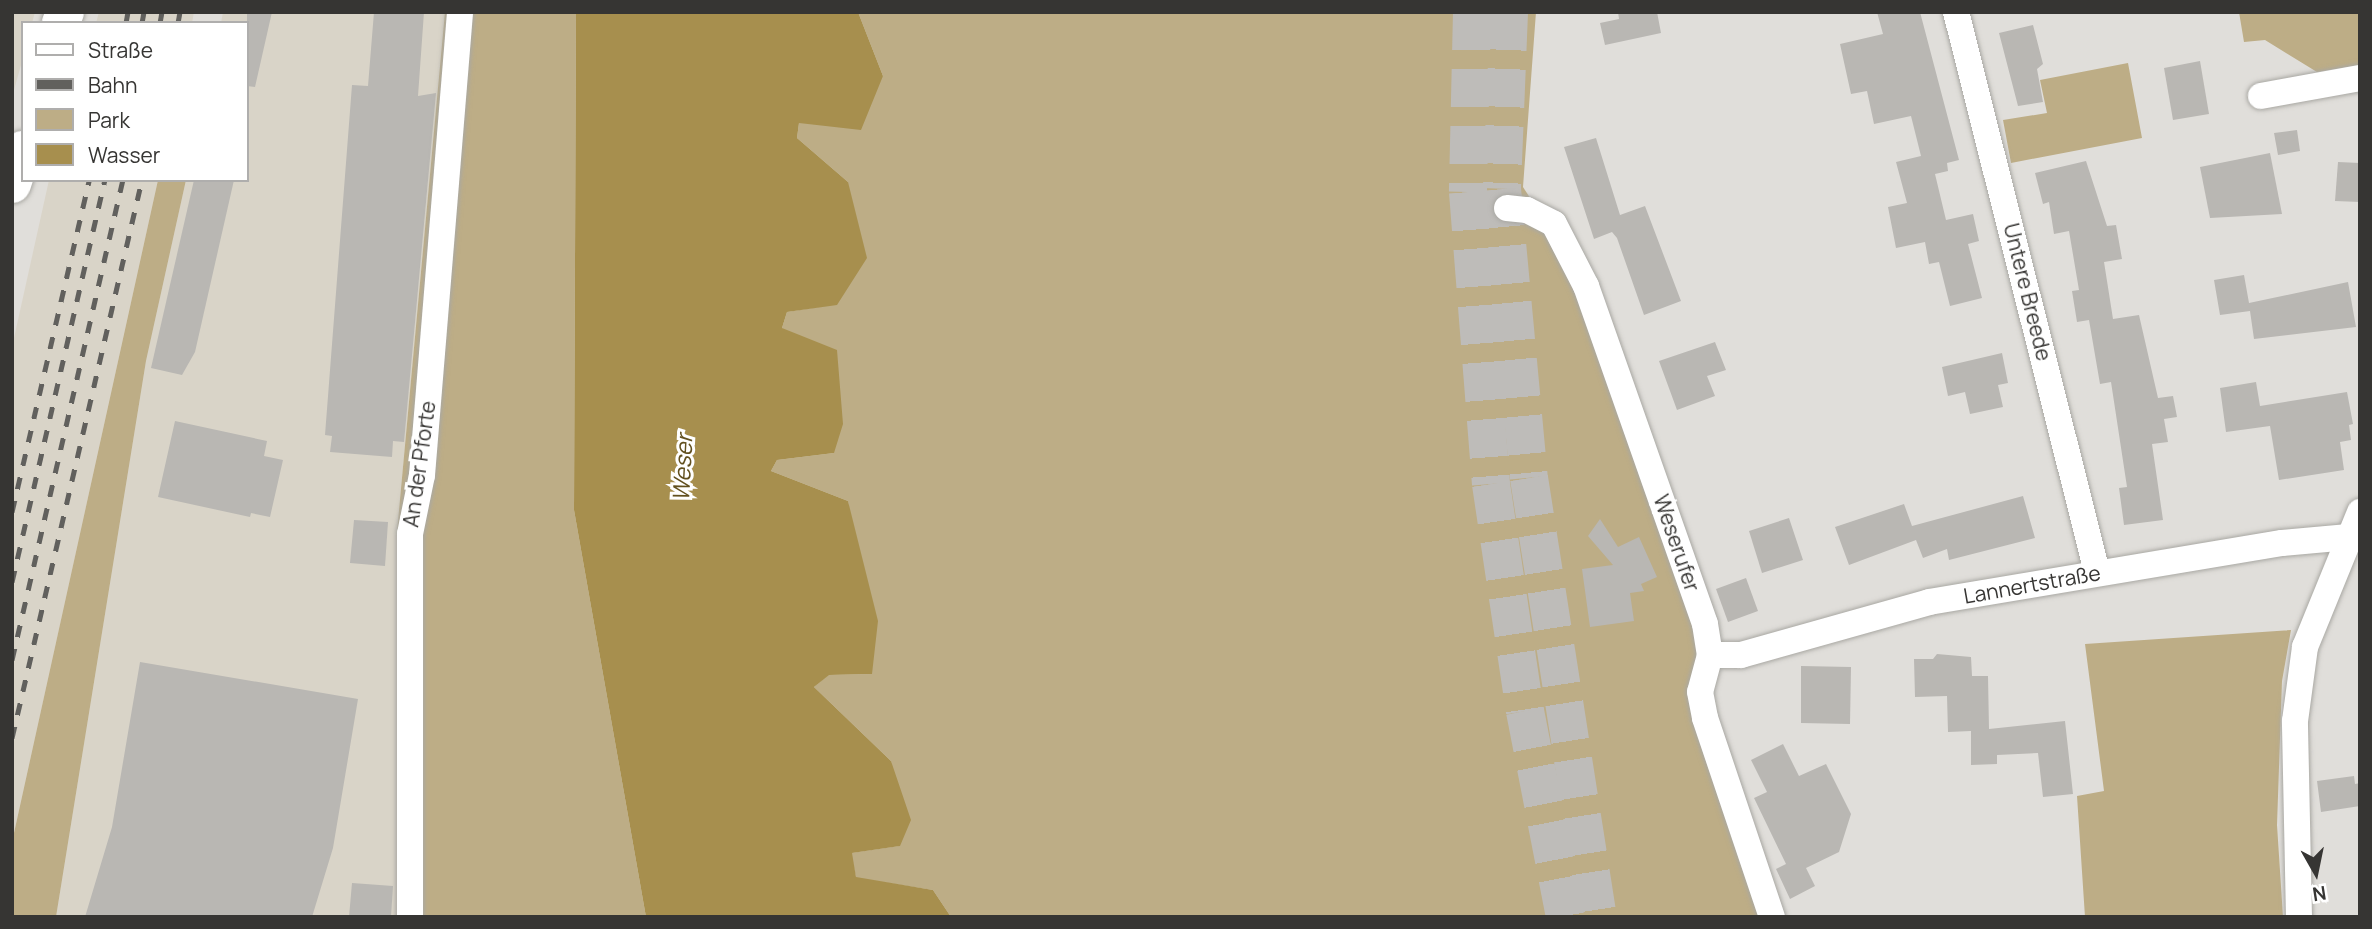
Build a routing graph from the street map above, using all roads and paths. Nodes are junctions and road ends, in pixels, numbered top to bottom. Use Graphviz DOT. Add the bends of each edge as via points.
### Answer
graph roads {
  1 [pos="460,12"];
  2 [pos="1956,12"];
  3 [pos="2360,78"];
  4 [pos="2261,96"];
  5 [pos="1507,208"];
  6 [pos="2360,512"];
  7 [pos="2354,537"];
  8 [pos="2097,572"];
  9 [pos="1710,655"];
  10 [pos="410,917"];
  11 [pos="1772,917"];
  12 [pos="2299,917"];
  1 -- 10 [label="street, An der Pforte" via="422,475 410,534"];
  2 -- 8 [label="street, Untere Breede"];
  3 -- 4 [label="street"];
  5 -- 9 [label="street, Weserufer" via="1527,210 1554,224 1587,286 1705,624"];
  6 -- 7 [label="street"];
  7 -- 8 [label="street, Lannertstraße"];
  7 -- 12 [label="street" via="2305,647 2295,721"];
  8 -- 9 [label="street, Lannertstraße" via="1929,602 1741,655"];
  9 -- 11 [label="street, Weserufer" via="1700,692 1705,718"];
}
